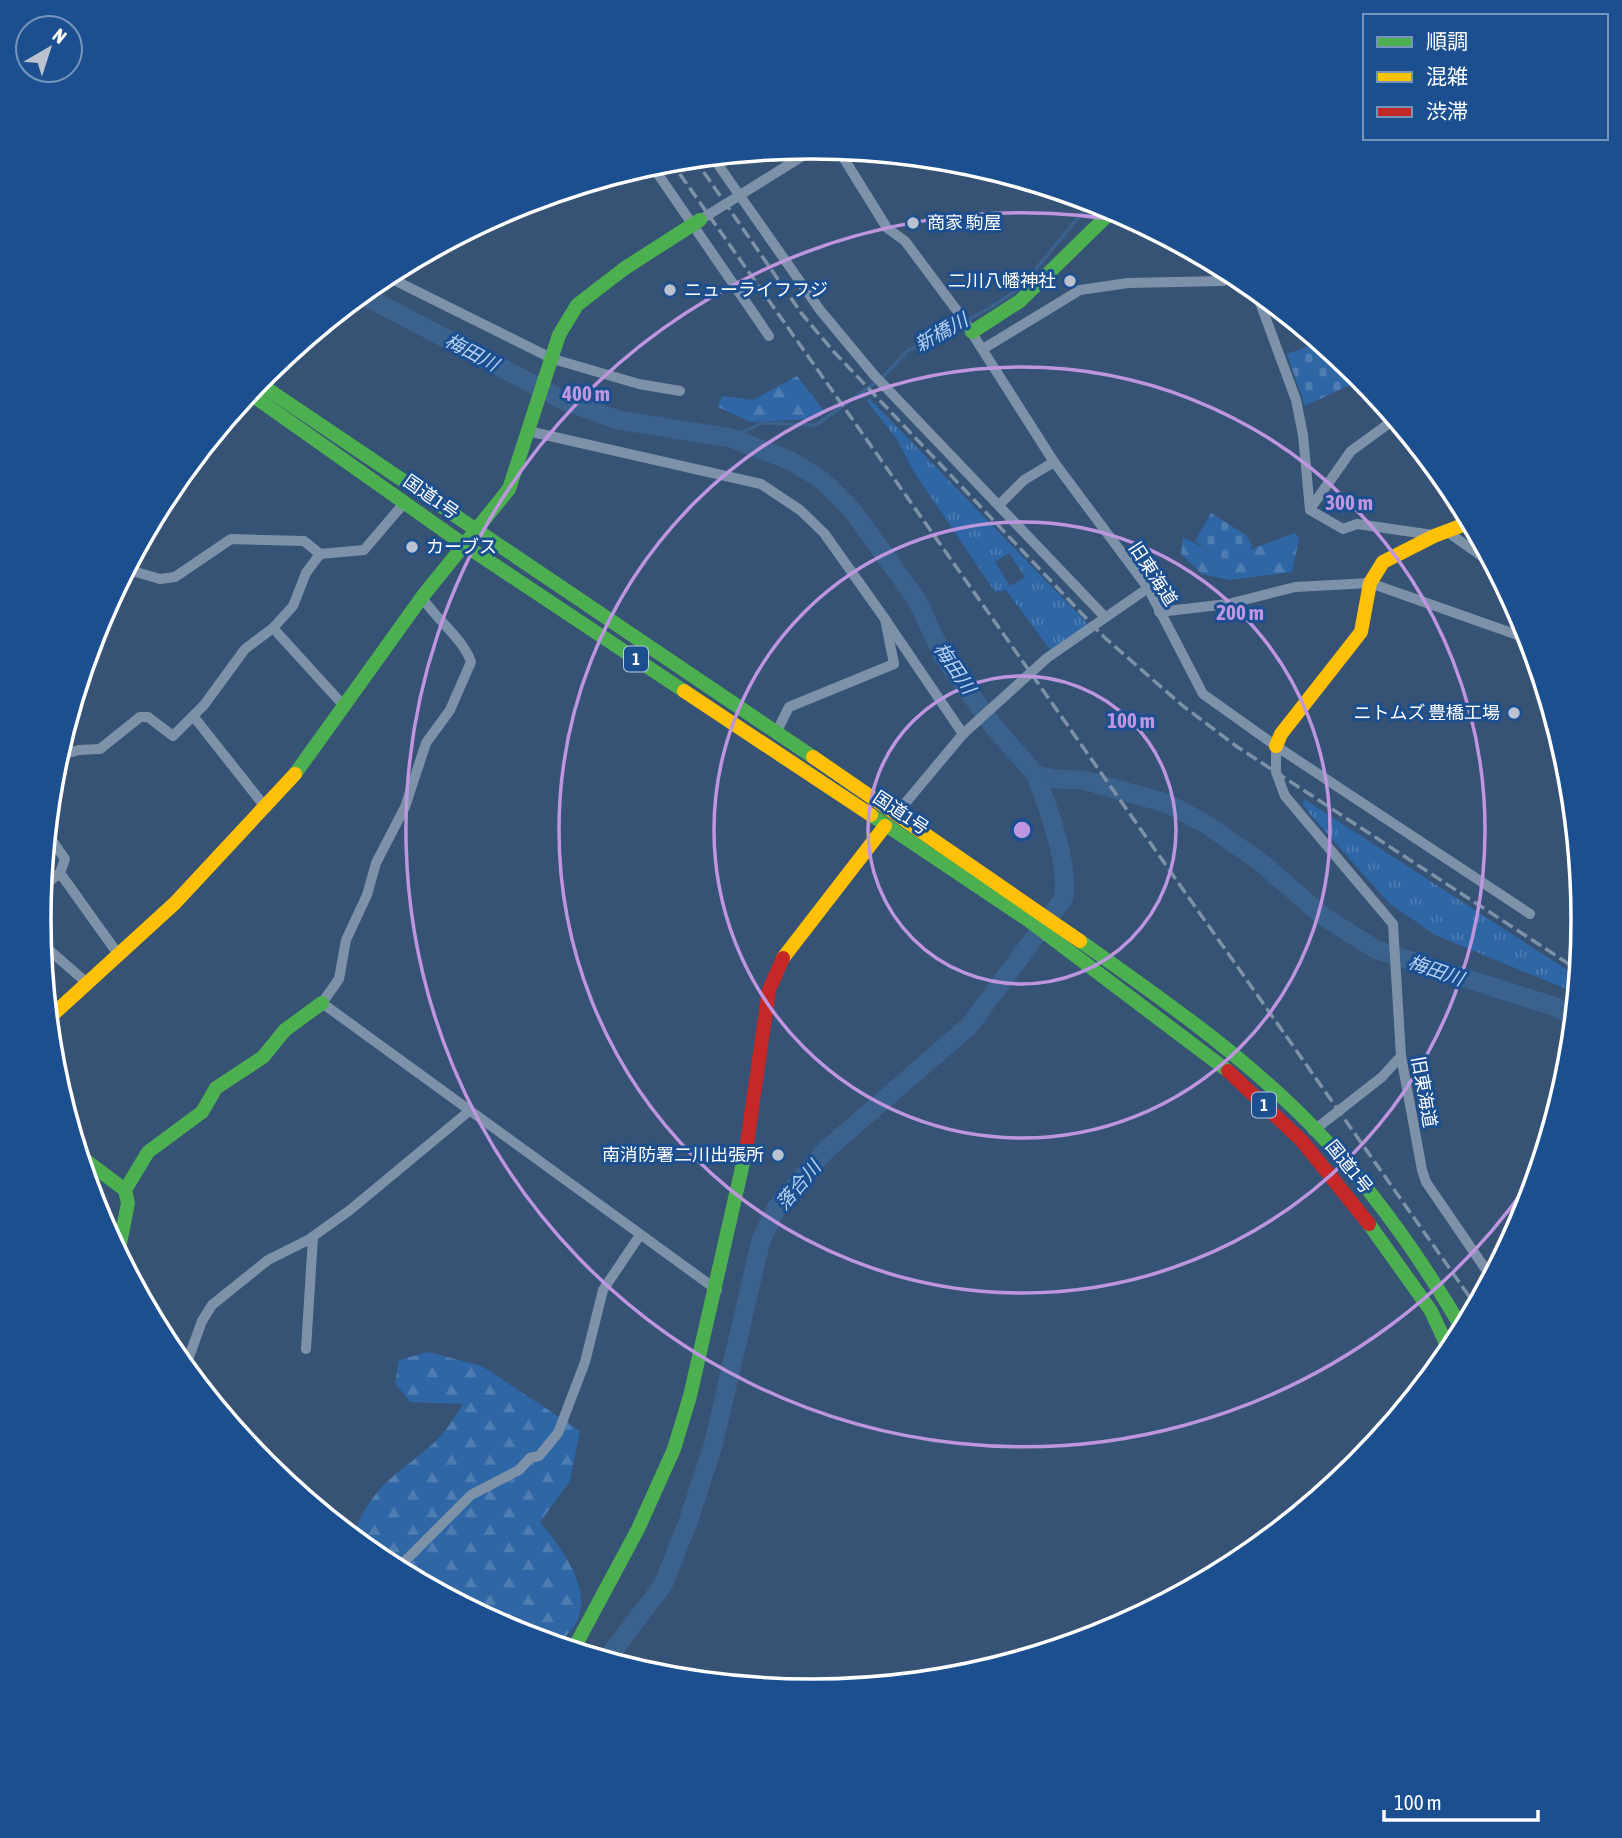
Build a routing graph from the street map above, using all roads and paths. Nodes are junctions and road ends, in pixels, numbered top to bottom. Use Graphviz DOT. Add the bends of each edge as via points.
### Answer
graph roads {
  1 [pos="798,159"];
  2 [pos="845,160"];
  3 [pos="718,164"];
  4 [pos="659,174"];
  5 [pos="740,196"];
  6 [pos="1105,218"];
  7 [pos="697,223"];
  8 [pos="1223,281"];
  9 [pos="397,282"];
  10 [pos="1262,307"];
  11 [pos="970,329"];
  12 [pos="769,336"];
  13 [pos="983,349"];
  14 [pos="551,363"];
  15 [pos="266,388"];
  16 [pos="680,391"];
  17 [pos="257,399"];
  18 [pos="1388,424"];
  19 [pos="529,426"];
  20 [pos="1054,462"];
  21 [pos="405,502"];
  22 [pos="1000,504"];
  23 [pos="1310,510"];
  24 [pos="1461,526"];
  25 [pos="474,531"];
  26 [pos="1440,533"];
  27 [pos="463,544"];
  28 [pos="320,555"];
  29 [pos="1478,555"];
  30 [pos="135,572"];
  31 [pos="1370,583"];
  32 [pos="1148,588"];
  33 [pos="422,597"];
  34 [pos="1159,612"];
  35 [pos="1104,616"];
  36 [pos="885,619"];
  37 [pos="273,628"];
  38 [pos="1515,634"];
  39 [pos="345,707"];
  40 [pos="194,717"];
  41 [pos="776,733"];
  42 [pos="964,733"];
  43 [pos="1276,746"];
  44 [pos="70,753"];
  45 [pos="266,808"];
  46 [pos="897,813"];
  47 [pos="885,826"];
  48 [pos="55,844"];
  49 [pos="60,873"];
  50 [pos="52,879"];
  51 [pos="1530,914"];
  52 [pos="1031,915"];
  53 [pos="1059,935"];
  54 [pos="52,952"];
  55 [pos="118,954"];
  56 [pos="86,983"];
  57 [pos="322,1003"];
  58 [pos="56,1011"];
  59 [pos="1401,1056"];
  60 [pos="468,1111"];
  61 [pos="1315,1129"];
  62 [pos="1302,1141"];
  63 [pos="92,1166"];
  64 [pos="125,1190"];
  65 [pos="640,1235"];
  66 [pos="313,1237"];
  67 [pos="121,1238"];
  68 [pos="1485,1269"];
  69 [pos="718,1290"];
  70 [pos="1457,1319"];
  71 [pos="1444,1339"];
  72 [pos="306,1349"];
  73 [pos="190,1357"];
  74 [pos="405,1561"];
  75 [pos="577,1642"];
  1 -- 5 [label="street"];
  2 -- 11 [label="street, 旧東海道" via="887,228 905,242"];
  3 -- 5 [label="street"];
  4 -- 7 [label="street"];
  5 -- 7 [label="street"];
  5 -- 22 [label="street" via="820,310 874,375"];
  6 -- 11 [label="main road" via="1020,301"];
  7 -- 12 [label="street"];
  7 -- 14 [label="main road" via="625,268 578,305 559,335"];
  8 -- 13 [label="street" via="1128,283 1080,290"];
  9 -- 14 [label="street"];
  10 -- 23 [label="street" via="1296,400"];
  11 -- 13 [label="street, 旧東海道"];
  13 -- 20 [label="street, 旧東海道"];
  14 -- 16 [label="street"];
  14 -- 19 [label="main road"];
  15 -- 25 [label="main road, 国道1号 / 1"];
  17 -- 21 [label="main road, 国道1号 / 1"];
  18 -- 23 [label="street" via="1352,450"];
  19 -- 25 [label="main road" via="509,489"];
  19 -- 36 [label="street" via="761,484 824,533"];
  20 -- 22 [label="street" via="1024,480"];
  20 -- 32 [label="street, 旧東海道"];
  21 -- 27 [label="main road, 国道1号 / 1"];
  21 -- 28 [label="street" via="364,550"];
  22 -- 35 [label="street"];
  23 -- 26 [label="street" via="1343,529 1357,524"];
  24 -- 26 [label="main road"];
  25 -- 27 [label="main road"];
  25 -- 41 [label="main road, 国道1号 / 1"];
  26 -- 29 [label="street"];
  26 -- 31 [label="main road" via="1383,562"];
  27 -- 33 [label="main road"];
  27 -- 47 [label="main road, 国道1号 / 1"];
  28 -- 30 [label="street" via="304,541 231,539 175,577 160,579"];
  28 -- 37 [label="street" via="306,573 293,606"];
  31 -- 34 [label="street" via="1295,587 1228,604"];
  31 -- 38 [label="street"];
  31 -- 43 [label="main road" via="1361,632"];
  32 -- 34 [label="street, 旧東海道"];
  32 -- 35 [label="street"];
  33 -- 39 [label="main road"];
  33 -- 57 [label="street" via="471,662 450,709 426,743 405,807 376,863 346,940 339,979"];
  34 -- 43 [label="street, 旧東海道" via="1203,694"];
  35 -- 42 [label="street" via="1014,686"];
  36 -- 41 [label="street" via="894,664 789,707"];
  36 -- 42 [label="street"];
  37 -- 39 [label="street"];
  37 -- 40 [label="street" via="245,649"];
  39 -- 45 [label="main road"];
  40 -- 44 [label="street" via="173,736 148,716 140,717 100,749"];
  40 -- 45 [label="street"];
  41 -- 46 [label="main road, 国道1号 / 1"];
  42 -- 46 [label="street"];
  43 -- 51 [label="street"];
  43 -- 59 [label="street, 旧東海道" via="1276,772 1284,796 1393,924"];
  45 -- 55 [label="main road" via="175,903"];
  46 -- 52 [label="main road, 国道1号 / 1"];
  47 -- 52 [label="main road, 国道1号 / 1"];
  47 -- 69 [label="main road" via="785,952 769,990 744,1167"];
  48 -- 49 [label="street" via="65,859"];
  49 -- 50 [label="street"];
  49 -- 55 [label="street"];
  52 -- 53 [label="main road, 国道1号 / 1"];
  53 -- 61 [label="main road, 国道1号 / 1" via="1186,1016"];
  53 -- 62 [label="main road, 国道1号 / 1" via="1220,1064"];
  54 -- 56 [label="street"];
  55 -- 56 [label="main road"];
  56 -- 58 [label="main road"];
  57 -- 60 [label="street"];
  57 -- 64 [label="main road" via="285,1030 263,1057 216,1088 202,1112 148,1152"];
  59 -- 61 [label="street" via="1382,1077"];
  59 -- 68 [label="street, 旧東海道" via="1426,1182"];
  60 -- 65 [label="street"];
  60 -- 66 [label="street"];
  61 -- 62 [label="street"];
  61 -- 70 [label="main road, 国道1号 / 1" via="1368,1188"];
  62 -- 71 [label="main road, 国道1号 / 1" via="1352,1200 1431,1311"];
  63 -- 64 [label="main road"];
  64 -- 67 [label="main road" via="128,1203"];
  65 -- 69 [label="street"];
  65 -- 74 [label="street" via="603,1290 585,1363 558,1433 519,1470 471,1495"];
  66 -- 72 [label="street"];
  66 -- 73 [label="street" via="268,1260 212,1305 201,1321"];
  69 -- 75 [label="main road" via="674,1450"];
}
